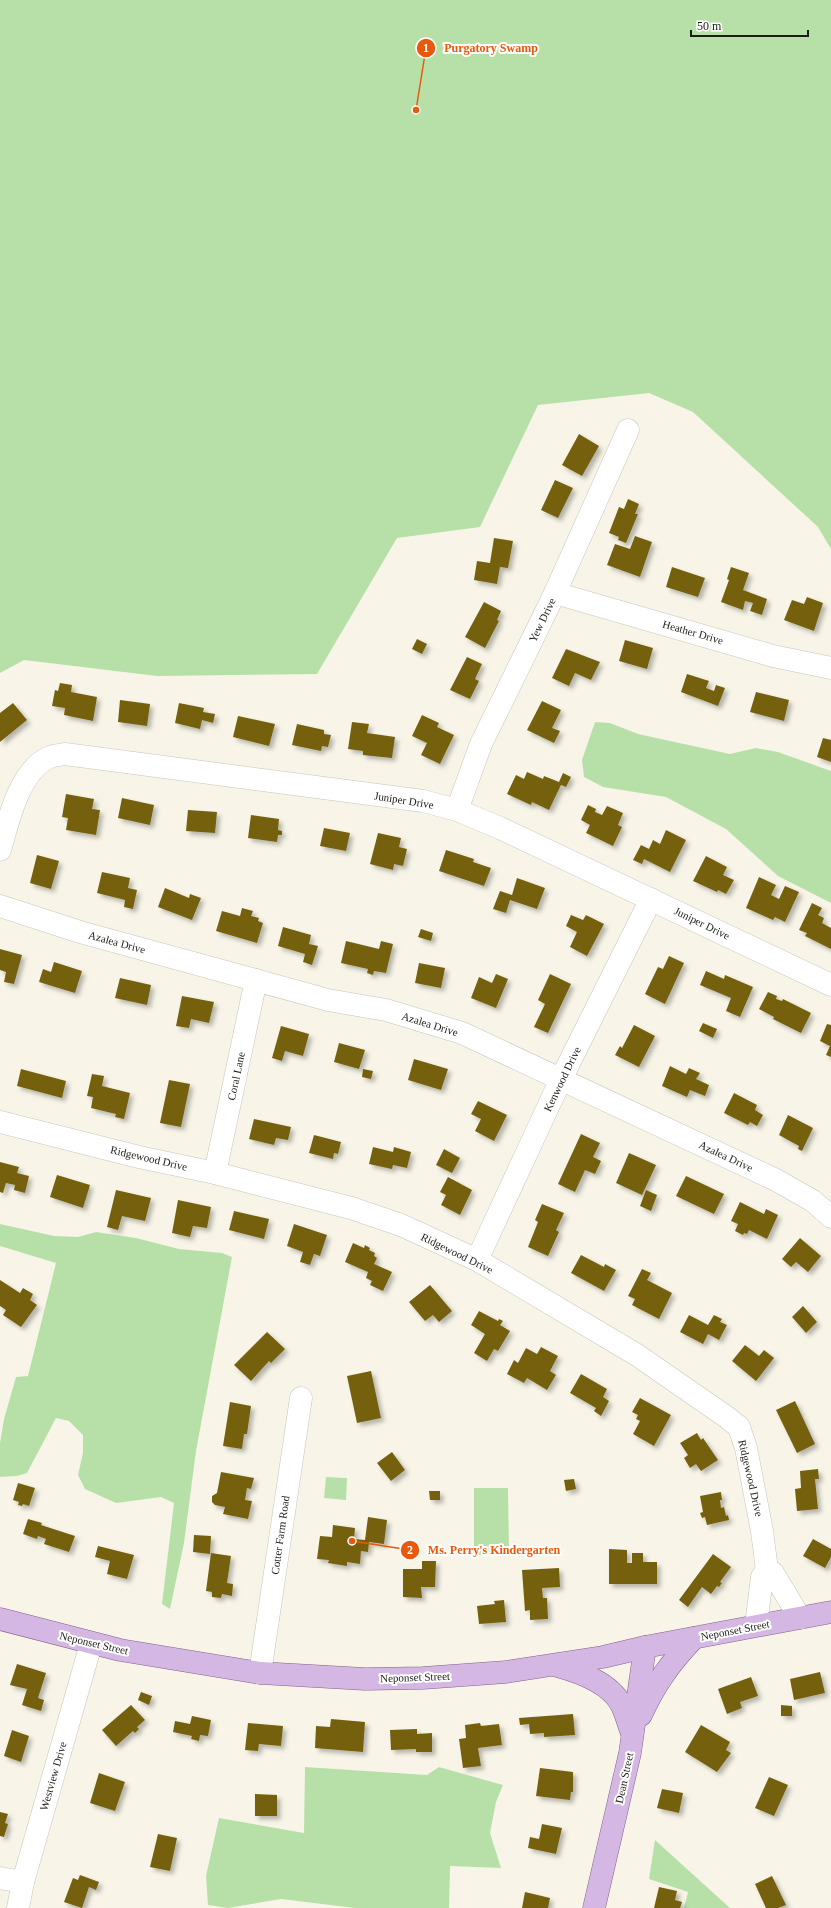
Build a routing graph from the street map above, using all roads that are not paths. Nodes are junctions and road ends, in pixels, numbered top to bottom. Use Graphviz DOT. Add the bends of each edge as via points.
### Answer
graph roads {
  1 [pos="628,430"];
  2 [pos="555,592"];
  3 [pos="831,668"];
  4 [pos="457,810"];
  5 [pos="0,850"];
  6 [pos="651,899"];
  7 [pos="0,906"];
  8 [pos="256,980"];
  9 [pos="831,985"];
  10 [pos="561,1079"];
  11 [pos="0,1122"];
  12 [pos="215,1173"];
  13 [pos="831,1217"];
  14 [pos="477,1260"];
  15 [pos="301,1398"];
  16 [pos="767,1570"];
  17 [pos="831,1612"];
  18 [pos="800,1618"];
  19 [pos="0,1619"];
  20 [pos="756,1625"];
  21 [pos="694,1638"];
  22 [pos="91,1644"];
  23 [pos="645,1647"];
  24 [pos="554,1665"];
  25 [pos="260,1674"];
  26 [pos="632,1734"];
  27 [pos="0,1878"];
  28 [pos="23,1882"];
  29 [pos="18,1908"];
  30 [pos="594,1908"];
  1 -- 2 [label="street, Yew Drive"];
  2 -- 3 [label="street, Heather Drive" via="773,656"];
  2 -- 4 [label="street, Yew Drive" via="481,744"];
  4 -- 5 [label="street, Juniper Drive" via="423,801 65,754 49,757 22,785"];
  4 -- 6 [label="street, Juniper Drive"];
  6 -- 9 [label="street, Juniper Drive"];
  6 -- 10 [label="street, Kenwood Drive"];
  7 -- 8 [label="street, Azalea Drive" via="80,932"];
  8 -- 10 [label="street, Azalea Drive" via="328,1000 386,1010 436,1024 462,1033"];
  8 -- 12 [label="street, Coral Lane"];
  10 -- 13 [label="street, Azalea Drive" via="776,1180 813,1201"];
  10 -- 14 [label="street, Kenwood Drive"];
  11 -- 12 [label="street, Ridgewood Drive"];
  12 -- 14 [label="street, Ridgewood Drive" via="401,1225"];
  14 -- 16 [label="street, Ridgewood Drive" via="637,1354 739,1427 749,1463"];
  15 -- 25 [label="street, Cotter Farm Road"];
  16 -- 18 [label="street" via="773,1573"];
  16 -- 20 [label="street, Ridgewood Drive" via="762,1577"];
  17 -- 18 [label="main road, Neponset Street"];
  18 -- 20 [label="main road, Neponset Street"];
  19 -- 22 [label="main road, Neponset Street"];
  20 -- 21 [label="main road, Neponset Street"];
  21 -- 23 [label="main road, Neponset Street"];
  21 -- 26 [label="main road" via="670,1664 650,1696"];
  22 -- 25 [label="main road, Neponset Street"];
  22 -- 28 [label="street, Westview Drive"];
  23 -- 24 [label="main road, Neponset Street"];
  23 -- 26 [label="main road, Dean Street"];
  24 -- 25 [label="main road, Neponset Street" via="506,1672 423,1678 365,1679"];
  24 -- 26 [label="main road" via="578,1672 606,1688 620,1703"];
  26 -- 30 [label="main road, Dean Street" via="630,1754"];
  27 -- 28 [label="street"];
  28 -- 29 [label="street, Westview Drive"];
}
